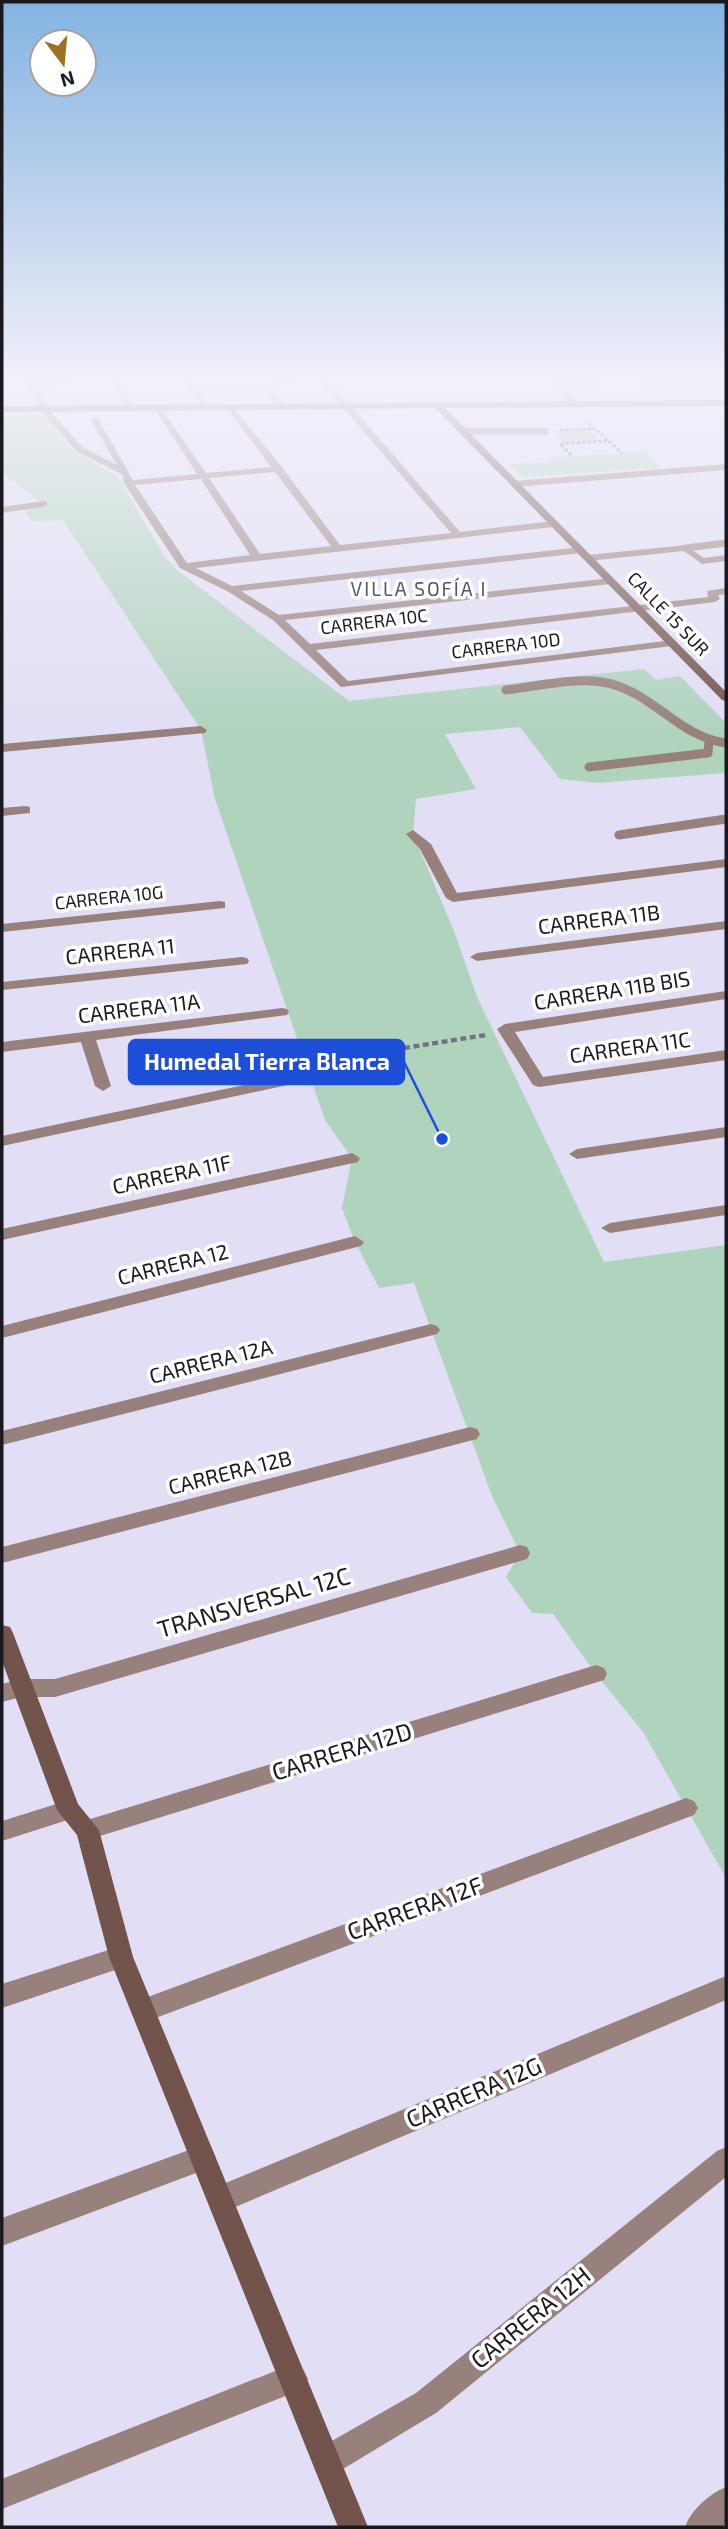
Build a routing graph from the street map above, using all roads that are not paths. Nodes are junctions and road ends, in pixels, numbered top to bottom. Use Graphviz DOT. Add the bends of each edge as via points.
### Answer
graph roads {
  1 [pos="139,495"];
  2 [pos="217,495"];
  3 [pos="298,495"];
  4 [pos="424,495"];
  5 [pos="525,495"];
  6 [pos="44,504"];
  7 [pos="2,510"];
  8 [pos="553,524"];
  9 [pos="458,535"];
  10 [pos="726,543"];
  11 [pos="686,548"];
  12 [pos="338,549"];
  13 [pos="585,554"];
  14 [pos="257,558"];
  15 [pos="726,558"];
  16 [pos="184,566"];
  17 [pos="611,581"];
  18 [pos="231,589"];
  19 [pos="726,591"];
  20 [pos="638,607"];
  21 [pos="277,618"];
  22 [pos="672,643"];
  23 [pos="308,648"];
  24 [pos="506,690"];
  25 [pos="726,698"];
  26 [pos="201,730"];
  27 [pos="709,743"];
  28 [pos="726,743"];
  29 [pos="2,748"];
  30 [pos="589,767"];
  31 [pos="25,810"];
  32 [pos="2,812"];
  33 [pos="726,818"];
  34 [pos="413,834"];
  35 [pos="619,835"];
  36 [pos="726,863"];
  37 [pos="220,905"];
  38 [pos="726,925"];
  39 [pos="2,928"];
  40 [pos="477,957"];
  41 [pos="242,961"];
  42 [pos="2,986"];
  43 [pos="726,995"];
  44 [pos="282,1012"];
  45 [pos="87,1037"];
  46 [pos="2,1048"];
  47 [pos="726,1055"];
  48 [pos="320,1068"];
  49 [pos="539,1082"];
  50 [pos="103,1086"];
  51 [pos="726,1132"];
  52 [pos="2,1141"];
  53 [pos="577,1154"];
  54 [pos="352,1158"];
  55 [pos="726,1210"];
  56 [pos="610,1228"];
  57 [pos="2,1235"];
  58 [pos="355,1242"];
  59 [pos="431,1330"];
  60 [pos="2,1332"];
  61 [pos="470,1434"];
  62 [pos="2,1438"];
  63 [pos="520,1553"];
  64 [pos="2,1555"];
  65 [pos="2,1633"];
  66 [pos="596,1674"];
  67 [pos="12,1690"];
  68 [pos="686,1808"];
  69 [pos="69,1810"];
  70 [pos="88,1830"];
  71 [pos="2,1831"];
  72 [pos="121,1957"];
  73 [pos="726,1987"];
  74 [pos="2,1996"];
  75 [pos="145,2010"];
  76 [pos="203,2158"];
  77 [pos="726,2160"];
  78 [pos="221,2199"];
  79 [pos="2,2232"];
  80 [pos="293,2379"];
  81 [pos="327,2461"];
  82 [pos="2,2494"];
  83 [pos="726,2502"];
  84 [pos="354,2527"];
  85 [pos="700,2527"];
  1 -- 16 [label="street"];
  2 -- 14 [label="street"];
  3 -- 12 [label="street"];
  4 -- 9 [label="street"];
  5 -- 8 [label="street, CALLE 15 SUR"];
  6 -- 7 [label="street"];
  8 -- 9 [label="street"];
  8 -- 13 [label="street, CALLE 15 SUR"];
  9 -- 12 [label="street"];
  10 -- 11 [label="lane"];
  11 -- 13 [label="street"];
  11 -- 15 [label="street" via="702,561"];
  12 -- 14 [label="street"];
  13 -- 17 [label="street, CALLE 15 SUR"];
  13 -- 18 [label="street"];
  14 -- 16 [label="street"];
  16 -- 18 [label="street"];
  17 -- 20 [label="street, CALLE 15 SUR"];
  17 -- 21 [label="street"];
  18 -- 21 [label="street"];
  19 -- 20 [label="street, CARRERA 10C" via="711,593 715,599"];
  20 -- 22 [label="street, CALLE 15 SUR"];
  20 -- 23 [label="street, CARRERA 10C"];
  21 -- 23 [label="street"];
  22 -- 23 [label="street, CARRERA 10D" via="345,685"];
  22 -- 25 [label="street, CALLE 15 SUR"];
  24 -- 27 [label="lane" via="603,682 622,687"];
  26 -- 29 [label="street"];
  27 -- 28 [label="lane"];
  27 -- 30 [label="lane" via="708,753"];
  31 -- 32 [label="street"];
  33 -- 35 [label="lane"];
  34 -- 36 [label="street" via="426,846 453,898"];
  37 -- 39 [label="street, CARRERA 10G"];
  38 -- 40 [label="street, CARRERA 11B"];
  41 -- 42 [label="street, CARRERA 11"];
  43 -- 49 [label="street, CARRERA 11B BIS" via="500,1031"];
  44 -- 45 [label="street, CARRERA 11A"];
  45 -- 46 [label="street, CARRERA 11A"];
  45 -- 50 [label="street"];
  47 -- 49 [label="street, CARRERA 11C"];
  48 -- 52 [label="street"];
  51 -- 53 [label="street"];
  54 -- 57 [label="street, CARRERA 11F"];
  55 -- 56 [label="street"];
  58 -- 60 [label="street, CARRERA 12"];
  59 -- 62 [label="street, CARRERA 12A"];
  61 -- 64 [label="street, CARRERA 12B"];
  63 -- 67 [label="street, TRANSVERSAL 12C" via="55,1688"];
  65 -- 67 [label="street"];
  66 -- 70 [label="street, CARRERA 12D"];
  67 -- 69 [label="street"];
  68 -- 75 [label="street, CARRERA 12F"];
  69 -- 70 [label="street"];
  69 -- 71 [label="street"];
  70 -- 72 [label="street"];
  72 -- 74 [label="street"];
  72 -- 75 [label="street"];
  73 -- 78 [label="street, CARRERA 12G"];
  75 -- 76 [label="street"];
  76 -- 78 [label="street"];
  76 -- 79 [label="street"];
  77 -- 81 [label="street, CARRERA 12H" via="426,2403"];
  78 -- 80 [label="street"];
  80 -- 81 [label="street"];
  80 -- 82 [label="street"];
  81 -- 84 [label="street"];
  83 -- 85 [label="street"];
}
